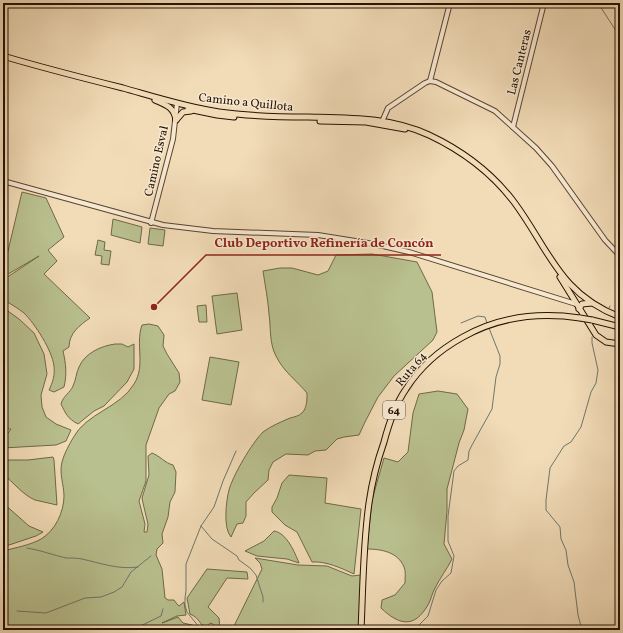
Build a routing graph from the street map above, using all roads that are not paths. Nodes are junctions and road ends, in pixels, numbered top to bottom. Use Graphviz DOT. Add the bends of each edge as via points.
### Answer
graph roads {
  1 [pos="450,3"];
  2 [pos="544,3"];
  3 [pos="3,56"];
  4 [pos="32,64"];
  5 [pos="430,82"];
  6 [pos="155,100"];
  7 [pos="177,105"];
  8 [pos="199,112"];
  9 [pos="176,120"];
  10 [pos="381,122"];
  11 [pos="513,127"];
  12 [pos="3,180"];
  13 [pos="151,223"];
  14 [pos="620,256"];
  15 [pos="550,259"];
  16 [pos="592,303"];
  17 [pos="578,307"];
  18 [pos="620,316"];
  19 [pos="619,326"];
  20 [pos="620,344"];
  21 [pos="361,630"];
  1 -- 5 [label="street"];
  2 -- 11 [label="street, Las Canteras"];
  3 -- 4 [label="main road, Camino a Quillota"];
  4 -- 6 [label="main road, Camino a Quillota"];
  4 -- 7 [label="main road, Camino a Quillota"];
  5 -- 10 [label="street" via="391,106"];
  5 -- 11 [label="street" via="436,82 489,108"];
  6 -- 7 [label="main road, Camino a Quillota"];
  6 -- 9 [label="main road" via="171,108"];
  7 -- 8 [label="main road, Camino a Quillota"];
  7 -- 9 [label="street, Camino Esval"];
  7 -- 10 [label="main road, Camino a Quillota" via="243,114 359,118"];
  8 -- 9 [label="main road" via="183,112"];
  8 -- 10 [label="main road, Camino a Quillota" via="245,118"];
  9 -- 13 [label="street, Camino Esval"];
  10 -- 15 [label="main road, Camino a Quillota" via="410,127 468,157 497,182 517,206"];
  11 -- 14 [label="street" via="549,162 605,240"];
  12 -- 13 [label="street"];
  13 -- 17 [label="street" via="213,231 318,235 374,244 409,252"];
  15 -- 16 [label="main road" via="568,283"];
  15 -- 17 [label="main road"];
  16 -- 17 [label="main road"];
  16 -- 18 [label="main road"];
  17 -- 20 [label="main road" via="599,337 606,342"];
  19 -- 21 [label="main road, Ruta 64 / 64, bridge" via="555,315 515,318 491,324 449,345 428,362 410,382 390,420 371,491 366,529"];
}
